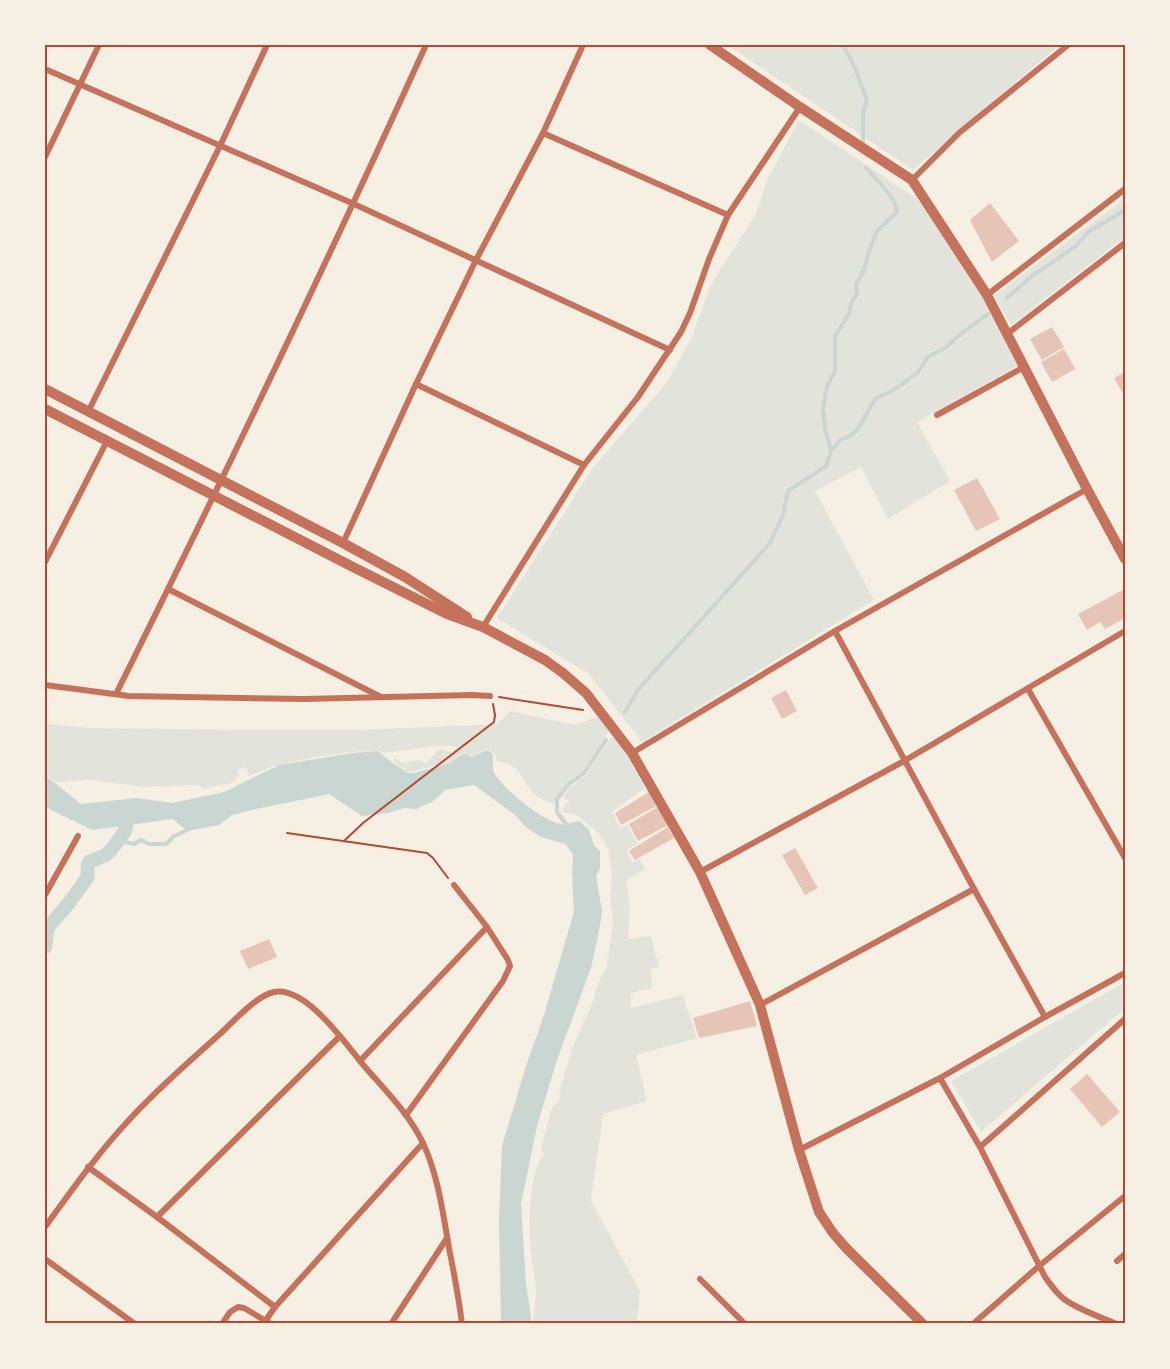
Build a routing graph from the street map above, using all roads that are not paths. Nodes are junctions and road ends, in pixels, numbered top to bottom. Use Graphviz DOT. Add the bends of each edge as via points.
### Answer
graph roads {
  1 [pos="99,45"];
  2 [pos="267,45"];
  3 [pos="426,45"];
  4 [pos="583,45"];
  5 [pos="710,45"];
  6 [pos="1068,45"];
  7 [pos="45,69"];
  8 [pos="80,84"];
  9 [pos="800,107"];
  10 [pos="543,132"];
  11 [pos="222,147"];
  12 [pos="45,157"];
  13 [pos="912,180"];
  14 [pos="1125,189"];
  15 [pos="354,204"];
  16 [pos="728,215"];
  17 [pos="1125,244"];
  18 [pos="476,260"];
  19 [pos="987,295"];
  20 [pos="1007,334"];
  21 [pos="670,350"];
  22 [pos="1024,367"];
  23 [pos="416,384"];
  24 [pos="45,389"];
  25 [pos="45,409"];
  26 [pos="88,412"];
  27 [pos="937,415"];
  28 [pos="107,441"];
  29 [pos="584,465"];
  30 [pos="222,480"];
  31 [pos="1087,489"];
  32 [pos="215,496"];
  33 [pos="343,543"];
  34 [pos="1125,559"];
  35 [pos="45,562"];
  36 [pos="168,589"];
  37 [pos="480,626"];
  38 [pos="835,631"];
  39 [pos="1125,631"];
  40 [pos="45,685"];
  41 [pos="1028,689"];
  42 [pos="116,694"];
  43 [pos="490,696"];
  44 [pos="381,697"];
  45 [pos="632,753"];
  46 [pos="904,761"];
  47 [pos="78,836"];
  48 [pos="1125,858"];
  49 [pos="700,872"];
  50 [pos="454,885"];
  51 [pos="974,889"];
  52 [pos="45,895"];
  53 [pos="487,927"];
  54 [pos="1125,973"];
  55 [pos="760,1005"];
  56 [pos="1045,1017"];
  57 [pos="1125,1019"];
  58 [pos="340,1036"];
  59 [pos="360,1061"];
  60 [pos="940,1078"];
  61 [pos="406,1115"];
  62 [pos="423,1143"];
  63 [pos="980,1148"];
  64 [pos="799,1150"];
  65 [pos="88,1167"];
  66 [pos="1125,1196"];
  67 [pos="157,1217"];
  68 [pos="45,1227"];
  69 [pos="447,1238"];
  70 [pos="1125,1254"];
  71 [pos="45,1259"];
  72 [pos="1117,1261"];
  73 [pos="1039,1266"];
  74 [pos="700,1279"];
  75 [pos="275,1307"];
  76 [pos="269,1322"];
  77 [pos="135,1324"];
  78 [pos="222,1324"];
  79 [pos="391,1324"];
  80 [pos="462,1324"];
  81 [pos="745,1324"];
  82 [pos="922,1324"];
  83 [pos="973,1324"];
  84 [pos="1117,1324"];
  1 -- 8 [label="street"];
  2 -- 11 [label="street"];
  3 -- 15 [label="street"];
  4 -- 10 [label="street"];
  5 -- 9 [label="street"];
  6 -- 13 [label="street" via="959,133"];
  7 -- 8 [label="street"];
  8 -- 11 [label="street"];
  8 -- 12 [label="street"];
  9 -- 13 [label="street"];
  9 -- 16 [label="street"];
  10 -- 16 [label="street"];
  10 -- 18 [label="street"];
  11 -- 15 [label="street"];
  11 -- 26 [label="street"];
  13 -- 19 [label="street"];
  14 -- 19 [label="street"];
  15 -- 18 [label="street"];
  15 -- 30 [label="street"];
  16 -- 21 [label="street" via="690,313"];
  17 -- 20 [label="street"];
  18 -- 21 [label="street"];
  18 -- 23 [label="street"];
  19 -- 20 [label="street"];
  20 -- 22 [label="street"];
  21 -- 29 [label="street"];
  22 -- 27 [label="street"];
  22 -- 31 [label="street"];
  23 -- 29 [label="street"];
  23 -- 33 [label="street"];
  24 -- 26 [label="street"];
  25 -- 28 [label="street"];
  26 -- 30 [label="street"];
  28 -- 32 [label="street"];
  28 -- 35 [label="street"];
  29 -- 37 [label="street"];
  30 -- 32 [label="street"];
  30 -- 33 [label="street"];
  31 -- 34 [label="street"];
  31 -- 38 [label="street"];
  32 -- 36 [label="street"];
  32 -- 37 [label="street" via="447,614"];
  33 -- 37 [label="street" via="405,577"];
  36 -- 42 [label="street"];
  36 -- 44 [label="street"];
  37 -- 45 [label="street" via="563,673 586,693"];
  38 -- 45 [label="street"];
  38 -- 46 [label="street"];
  39 -- 41 [label="street"];
  40 -- 42 [label="street"];
  41 -- 46 [label="street"];
  41 -- 48 [label="street"];
  42 -- 44 [label="street"];
  43 -- 44 [label="street"];
  45 -- 49 [label="street"];
  46 -- 49 [label="street"];
  46 -- 51 [label="street"];
  47 -- 52 [label="street"];
  49 -- 55 [label="street"];
  50 -- 53 [label="street"];
  51 -- 55 [label="street"];
  51 -- 56 [label="street"];
  53 -- 59 [label="street"];
  53 -- 61 [label="street" via="510,966"];
  54 -- 56 [label="street"];
  55 -- 64 [label="street"];
  56 -- 60 [label="street"];
  57 -- 63 [label="street"];
  58 -- 59 [label="street"];
  58 -- 65 [label="street" via="325,1019 289,994 276,992 256,1001 129,1119"];
  58 -- 67 [label="street"];
  59 -- 61 [label="street"];
  60 -- 63 [label="street"];
  60 -- 64 [label="street"];
  61 -- 62 [label="street"];
  62 -- 69 [label="street" via="436,1179"];
  62 -- 75 [label="street"];
  63 -- 73 [label="street"];
  64 -- 82 [label="street" via="819,1212 833,1233"];
  65 -- 67 [label="street"];
  65 -- 68 [label="street"];
  66 -- 73 [label="street"];
  67 -- 75 [label="street"];
  69 -- 79 [label="street"];
  69 -- 80 [label="street"];
  70 -- 72 [label="street"];
  71 -- 77 [label="street"];
  73 -- 83 [label="street"];
  73 -- 84 [label="street" via="1064,1299"];
  74 -- 81 [label="street"];
  75 -- 76 [label="street"];
  76 -- 78 [label="street" via="238,1307"];
}
